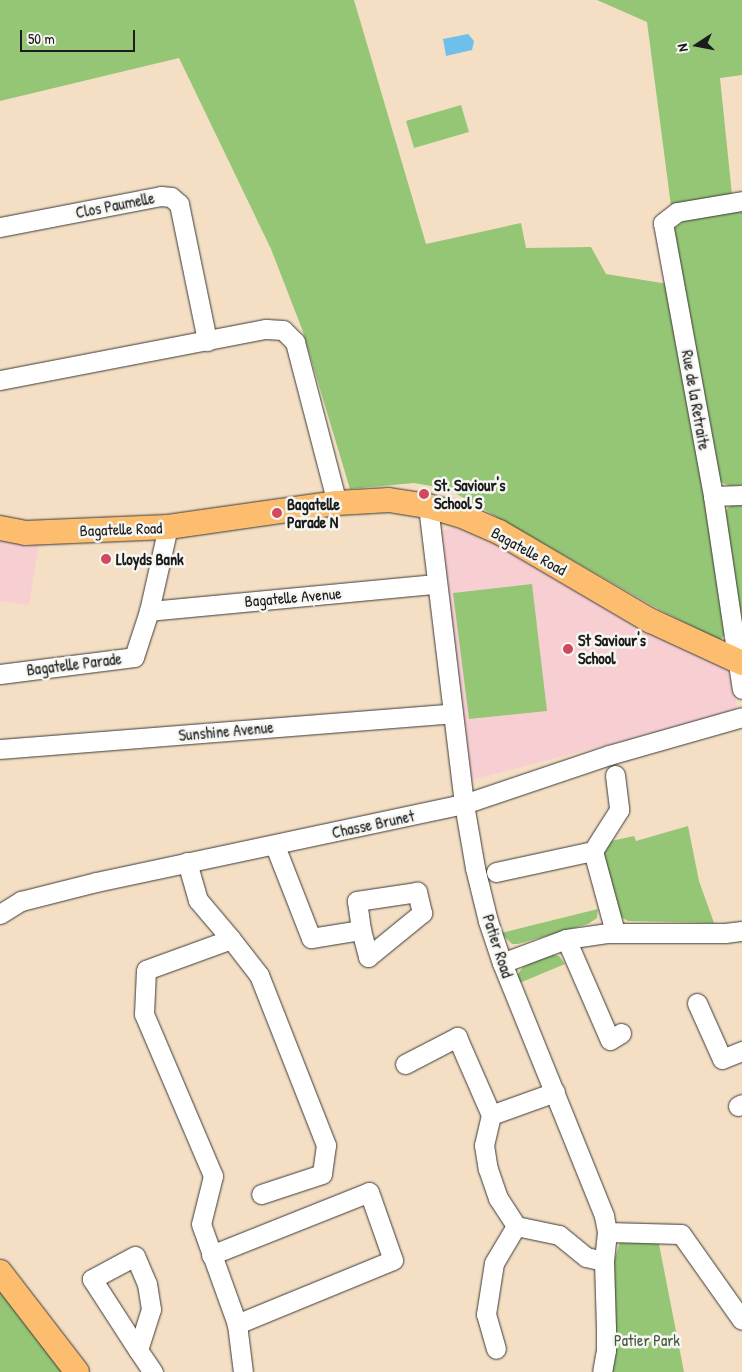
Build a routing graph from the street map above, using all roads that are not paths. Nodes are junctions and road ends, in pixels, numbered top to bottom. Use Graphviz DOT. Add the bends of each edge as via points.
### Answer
graph roads {
  1 [pos="742,201"];
  2 [pos="0,226"];
  3 [pos="207,341"];
  4 [pos="0,380"];
  5 [pos="742,495"];
  6 [pos="713,496"];
  7 [pos="337,503"];
  8 [pos="428,506"];
  9 [pos="168,527"];
  10 [pos="0,528"];
  11 [pos="437,584"];
  12 [pos="149,611"];
  13 [pos="740,662"];
  14 [pos="0,674"];
  15 [pos="742,689"];
  16 [pos="453,713"];
  17 [pos="742,717"];
  18 [pos="0,749"];
  19 [pos="615,775"];
  20 [pos="464,804"];
  21 [pos="275,846"];
  22 [pos="593,851"];
  23 [pos="187,862"];
  24 [pos="496,872"];
  25 [pos="0,914"];
  26 [pos="361,930"];
  27 [pos="742,931"];
  28 [pos="615,932"];
  29 [pos="231,939"];
  30 [pos="566,939"];
  31 [pos="502,963"];
  32 [pos="697,1003"];
  33 [pos="621,1033"];
  34 [pos="742,1050"];
  35 [pos="405,1064"];
  36 [pos="555,1092"];
  37 [pos="491,1115"];
  38 [pos="261,1194"];
  39 [pos="516,1226"];
  40 [pos="607,1232"];
  41 [pos="211,1255"];
  42 [pos="604,1261"];
  43 [pos="0,1272"];
  44 [pos="742,1320"];
  45 [pos="237,1324"];
  46 [pos="496,1349"];
  47 [pos="138,1350"];
  48 [pos="77,1372"];
  49 [pos="152,1372"];
  50 [pos="243,1372"];
  51 [pos="602,1372"];
  1 -- 6 [label="street, Rue de la Retraite" via="677,212 663,223"];
  2 -- 3 [label="street, Clos Paumelle" via="161,196 171,197 179,204"];
  3 -- 4 [label="street"];
  3 -- 7 [label="street" via="266,329 284,330 294,342"];
  5 -- 6 [label="street"];
  6 -- 13 [label="street, Rue de la Retraite"];
  7 -- 8 [label="main road, Bagatelle Road" via="389,500"];
  7 -- 9 [label="main road, Bagatelle Road"];
  8 -- 11 [label="street, Patier Road"];
  8 -- 13 [label="main road, Bagatelle Road" via="460,515 499,532 651,621"];
  9 -- 10 [label="main road, Bagatelle Road" via="25,533"];
  9 -- 12 [label="street, Bagatelle Parade"];
  11 -- 12 [label="street, Bagatelle Avenue"];
  11 -- 16 [label="street, Patier Road"];
  12 -- 14 [label="street, Bagatelle Parade" via="134,657"];
  13 -- 15 [label="street"];
  16 -- 18 [label="street, Sunshine Avenue"];
  16 -- 20 [label="street, Patier Road"];
  17 -- 20 [label="street, Chasse Brunet" via="609,755"];
  19 -- 22 [label="street" via="619,810"];
  20 -- 21 [label="street, Chasse Brunet"];
  20 -- 31 [label="street, Patier Road" via="475,868"];
  21 -- 23 [label="street, Chasse Brunet"];
  21 -- 26 [label="street" via="311,938"];
  22 -- 24 [label="street"];
  22 -- 28 [label="street"];
  23 -- 25 [label="street, Chasse Brunet" via="20,901"];
  23 -- 29 [label="street" via="198,900"];
  27 -- 28 [label="street"];
  28 -- 30 [label="street"];
  29 -- 38 [label="street" via="259,976 326,1145 322,1174"];
  29 -- 41 [label="street" via="146,970 144,1014 213,1176 201,1224"];
  30 -- 31 [label="street"];
  30 -- 33 [label="street" via="610,1040"];
  31 -- 36 [label="street, Patier Road"];
  32 -- 34 [label="street" via="722,1059"];
  35 -- 37 [label="street" via="458,1037"];
  36 -- 37 [label="street"];
  36 -- 40 [label="street, Patier Road" via="604,1216"];
  37 -- 39 [label="street" via="484,1145 488,1168 498,1198"];
  39 -- 42 [label="street" via="558,1235 586,1257"];
  39 -- 46 [label="street" via="494,1263 486,1314"];
  40 -- 42 [label="street, Patier Road"];
  40 -- 44 [label="street" via="681,1234"];
  41 -- 45 [label="street"];
  41 -- 45 [label="street" via="369,1192 393,1260"];
  42 -- 51 [label="street, Patier Road" via="606,1343"];
  43 -- 48 [label="main road"];
  45 -- 50 [label="street"];
  47 -- 49 [label="street"];
}
